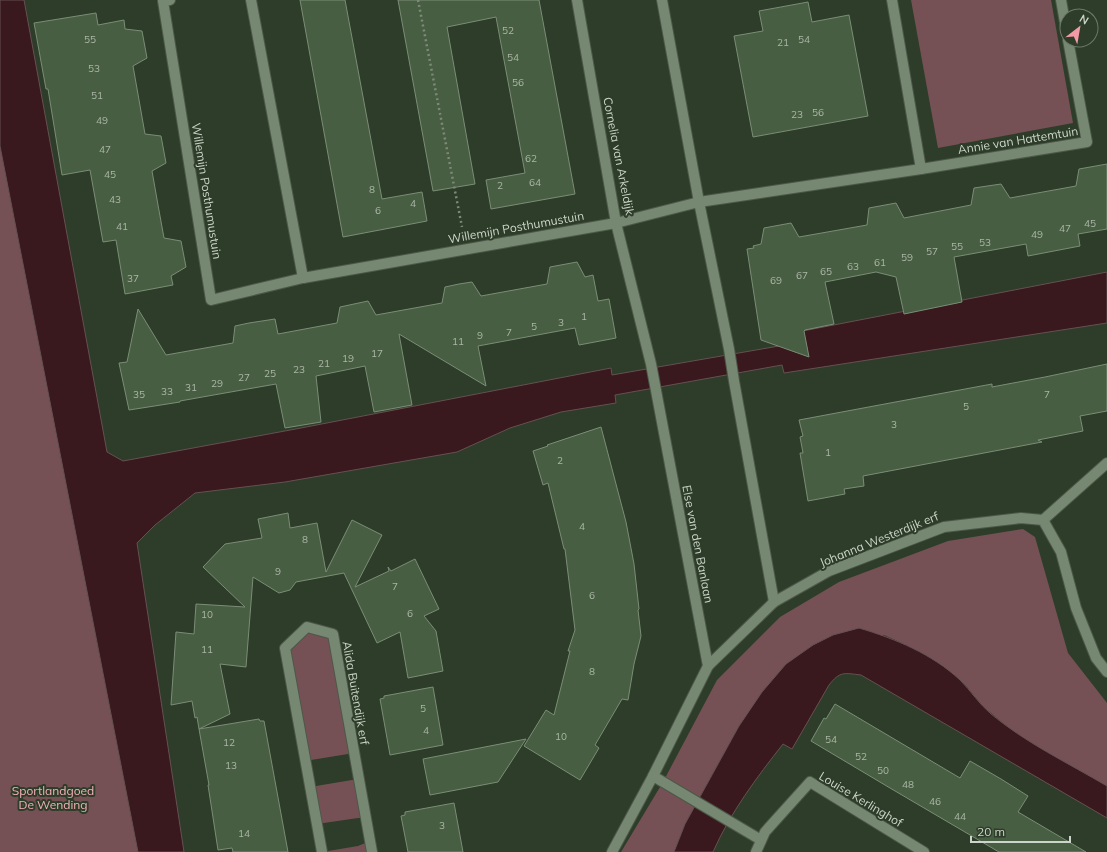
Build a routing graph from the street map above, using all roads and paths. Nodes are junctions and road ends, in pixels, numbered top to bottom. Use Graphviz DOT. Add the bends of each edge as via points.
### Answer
graph roads {
  1 [pos="170,0"];
  2 [pos="251,0"];
  3 [pos="418,0"];
  4 [pos="576,0"];
  5 [pos="662,0"];
  6 [pos="892,0"];
  7 [pos="1069,48"];
  8 [pos="921,169"];
  9 [pos="699,202"];
  10 [pos="616,223"];
  11 [pos="466,249"];
  12 [pos="303,278"];
  13 [pos="1107,463"];
  14 [pos="1043,520"];
  15 [pos="774,602"];
  16 [pos="708,666"];
  17 [pos="1107,672"];
  18 [pos="653,776"];
  19 [pos="761,840"];
  20 [pos="322,852"];
  21 [pos="372,852"];
  22 [pos="612,852"];
  23 [pos="756,852"];
  24 [pos="924,852"];
  1 -- 12 [label="street, Willemijn Posthumustuin" via="163,1 212,300"];
  2 -- 12 [label="street"];
  3 -- 11 [label="path"];
  4 -- 10 [label="street, Cornelia van Arkeldijk"];
  5 -- 9 [label="street"];
  6 -- 8 [label="street"];
  7 -- 8 [label="street, Annie van Hattemtuin" via="1087,142"];
  8 -- 9 [label="street, Annie van Hattemtuin"];
  9 -- 10 [label="street, Cornelia van Arkeldijk"];
  9 -- 15 [label="street" via="729,349"];
  10 -- 11 [label="street, Willemijn Posthumustuin"];
  10 -- 16 [label="street, Else van den Banlaan" via="651,364"];
  11 -- 12 [label="street, Willemijn Posthumustuin"];
  13 -- 14 [label="street"];
  14 -- 15 [label="street, Johanna Westerdijk erf" via="1021,518 944,526 829,571"];
  14 -- 17 [label="street" via="1061,552 1076,608 1096,658"];
  15 -- 16 [label="street, Johanna Westerdijk erf"];
  16 -- 18 [label="street"];
  18 -- 19 [label="street"];
  18 -- 22 [label="street"];
  19 -- 23 [label="street, Louise Kerlinghof"];
  19 -- 24 [label="street, Louise Kerlinghof" via="765,832 810,782"];
  20 -- 21 [label="street, Alida Buitendijk erf" via="285,648 307,627 333,634"];
}
